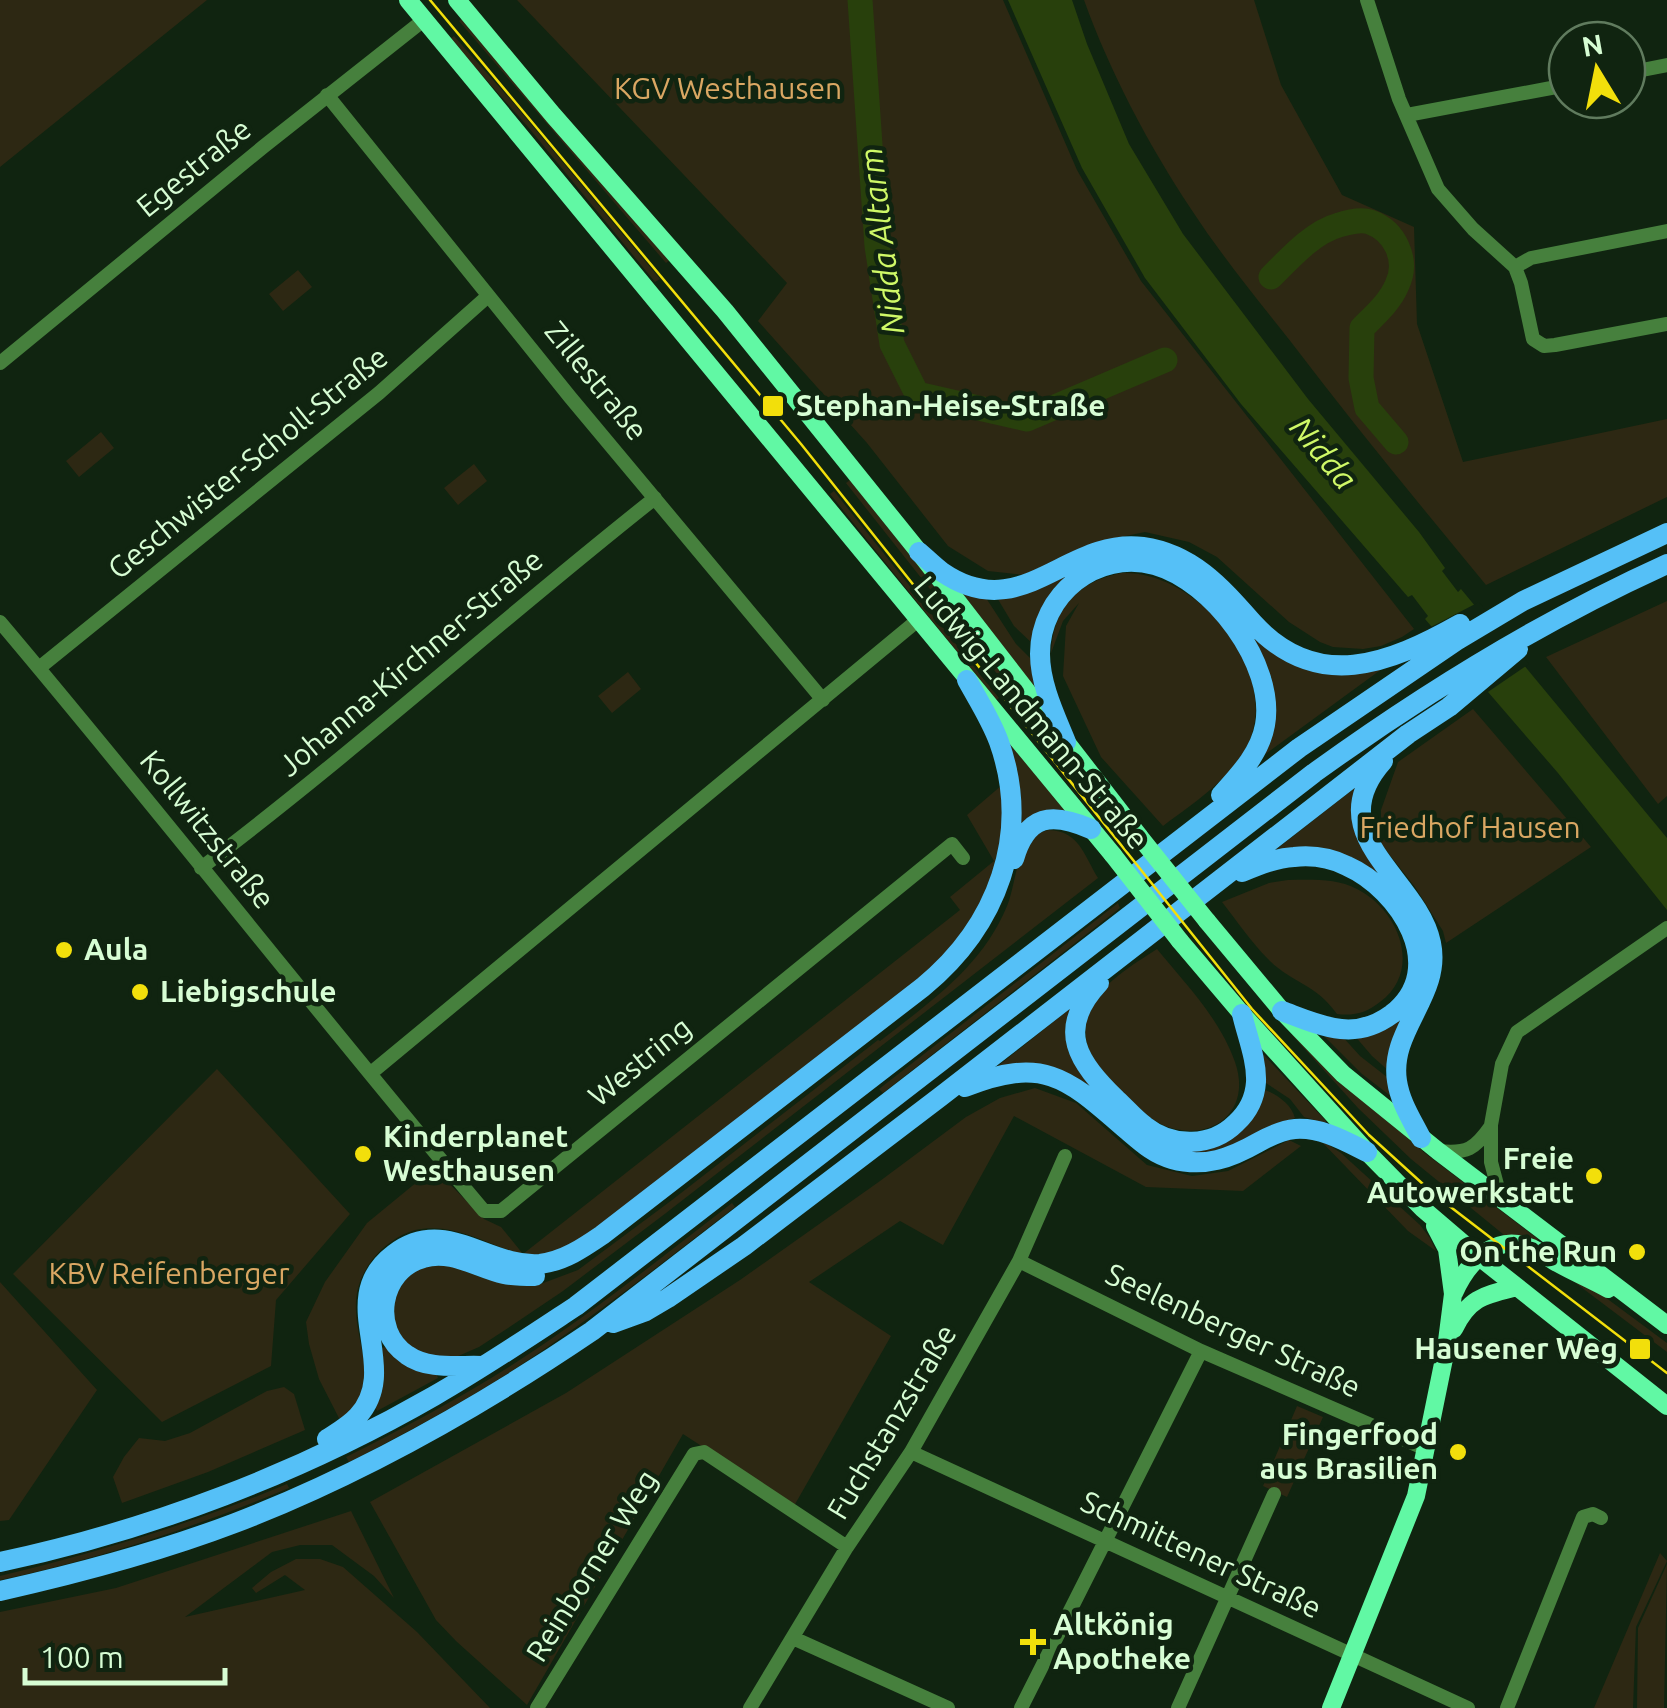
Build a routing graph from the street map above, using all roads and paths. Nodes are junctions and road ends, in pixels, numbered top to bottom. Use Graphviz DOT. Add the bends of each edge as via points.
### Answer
graph roads {
  1 [pos="408,0"];
  2 [pos="457,0"];
  3 [pos="1368,0"];
  4 [pos="425,20"];
  5 [pos="1547,88"];
  6 [pos="327,96"];
  7 [pos="1407,115"];
  8 [pos="1667,231"];
  9 [pos="1515,267"];
  10 [pos="488,296"];
  11 [pos="1667,324"];
  12 [pos="0,363"];
  13 [pos="656,498"];
  14 [pos="1667,534"];
  15 [pos="919,552"];
  16 [pos="1667,564"];
  17 [pos="918,620"];
  18 [pos="0,622"];
  19 [pos="1543,626"];
  20 [pos="1410,660"];
  21 [pos="40,668"];
  22 [pos="967,680"];
  23 [pos="823,700"];
  24 [pos="1408,734"];
  25 [pos="1066,742"];
  26 [pos="1091,829"];
  27 [pos="1190,830"];
  28 [pos="963,858"];
  29 [pos="202,868"];
  30 [pos="1222,880"];
  31 [pos="1667,928"];
  32 [pos="1127,952"];
  33 [pos="1282,1011"];
  34 [pos="1242,1014"];
  35 [pos="371,1074"];
  36 [pos="940,1097"];
  37 [pos="1491,1126"];
  38 [pos="1421,1138"];
  39 [pos="1438,1151"];
  40 [pos="1367,1152"];
  41 [pos="1065,1156"];
  42 [pos="1500,1196"];
  43 [pos="1423,1209"];
  44 [pos="1478,1256"];
  45 [pos="1019,1261"];
  46 [pos="1517,1287"];
  47 [pos="1453,1294"];
  48 [pos="1645,1307"];
  49 [pos="1667,1324"];
  50 [pos="592,1330"];
  51 [pos="1446,1348"];
  52 [pos="1201,1351"];
  53 [pos="484,1366"];
  54 [pos="1667,1406"];
  55 [pos="1426,1449"];
  56 [pos="911,1452"];
  57 [pos="276,1473"];
  58 [pos="1274,1494"];
  59 [pos="1601,1518"];
  60 [pos="1107,1541"];
  61 [pos="847,1547"];
  62 [pos="0,1562"];
  63 [pos="0,1591"];
  64 [pos="1228,1598"];
  65 [pos="793,1638"];
  66 [pos="1353,1654"];
  67 [pos="537,1708"];
  68 [pos="750,1708"];
  69 [pos="948,1708"];
  70 [pos="1021,1708"];
  71 [pos="1178,1708"];
  72 [pos="1331,1708"];
  73 [pos="1468,1708"];
  74 [pos="1507,1708"];
  1 -- 4 [label="main road, Ludwig-Landmann-Straße"];
  2 -- 15 [label="main road, Ludwig-Landmann-Straße" via="725,312"];
  3 -- 7 [label="street"];
  4 -- 6 [label="street, Egestraße"];
  4 -- 17 [label="main road, Ludwig-Landmann-Straße"];
  5 -- 7 [label="street"];
  6 -- 10 [label="street, Zillestraße"];
  6 -- 12 [label="street, Egestraße"];
  7 -- 9 [label="street" via="1438,189"];
  8 -- 9 [label="street"];
  9 -- 11 [label="street" via="1531,333 1544,346"];
  10 -- 13 [label="street, Zillestraße"];
  10 -- 21 [label="street, Geschwister-Scholl-Straße"];
  13 -- 23 [label="street, Zillestraße"];
  13 -- 29 [label="street, Johanna-Kirchner-Straße"];
  14 -- 20 [label="highway" via="1523,601 1477,614"];
  15 -- 20 [label="highway" via="958,580 1001,590 1094,552 1156,549 1212,578 1267,637 1295,656 1346,667"];
  15 -- 25 [label="main road, Ludwig-Landmann-Straße"];
  16 -- 19 [label="highway"];
  17 -- 22 [label="main road, Ludwig-Landmann-Straße"];
  17 -- 23 [label="street"];
  18 -- 21 [label="street, Kollwitzstraße"];
  19 -- 24 [label="highway"];
  19 -- 50 [label="highway" via="1434,690 1314,773"];
  20 -- 27 [label="highway"];
  21 -- 29 [label="street, Kollwitzstraße"];
  22 -- 26 [label="main road, Ludwig-Landmann-Straße"];
  22 -- 57 [label="highway" via="1000,745 1011,815 1000,883 956,957 570,1256 520,1263 443,1239 414,1242 392,1255 374,1276 367,1299 376,1375 371,1396 347,1426"];
  23 -- 35 [label="street"];
  24 -- 30 [label="highway"];
  24 -- 38 [label="highway" via="1370,778 1362,809 1372,849 1413,903 1431,942 1430,981 1402,1038 1396,1070"];
  25 -- 27 [label="highway" via="1040,654 1048,612 1059,596 1089,572 1132,562 1155,565 1202,592 1246,646 1267,706 1254,756"];
  25 -- 33 [label="main road, Ludwig-Landmann-Straße, bridge"];
  26 -- 34 [label="main road, Ludwig-Landmann-Straße, bridge"];
  26 -- 53 [label="highway" via="1051,818 1028,829 993,916 953,969 589,1253 533,1276 440,1255 401,1270 383,1306 396,1346 432,1365"];
  27 -- 53 [label="highway" via="576,1306"];
  28 -- 35 [label="street, Westring" via="952,844 501,1212 484,1212"];
  29 -- 35 [label="street, Kollwitzstraße"];
  30 -- 32 [label="highway"];
  30 -- 33 [label="highway" via="1279,859 1330,860 1382,890 1414,936 1412,989 1381,1021 1341,1029"];
  31 -- 37 [label="street" via="1517,1032 1502,1064"];
  32 -- 34 [label="highway" via="1079,1010 1077,1044 1095,1079 1159,1135 1184,1142 1216,1138 1247,1110 1256,1082"];
  32 -- 36 [label="highway"];
  33 -- 38 [label="main road, Ludwig-Landmann-Straße" via="1343,1074"];
  34 -- 40 [label="main road, Ludwig-Landmann-Straße"];
  36 -- 40 [label="highway" via="996,1075 1029,1072 1057,1077 1084,1093 1147,1148 1176,1160 1225,1159 1291,1128"];
  36 -- 50 [label="highway" via="668,1298"];
  37 -- 39 [label="street" via="1474,1147"];
  37 -- 42 [label="street"];
  38 -- 39 [label="main road, Ludwig-Landmann-Straße"];
  39 -- 42 [label="main road, Ludwig-Landmann-Straße"];
  40 -- 43 [label="main road, Ludwig-Landmann-Straße"];
  41 -- 45 [label="street, Fuchstanzstraße"];
  42 -- 48 [label="main road, Ludwig-Landmann-Straße"];
  43 -- 44 [label="main road, Ludwig-Landmann-Straße"];
  43 -- 47 [label="main road" via="1447,1249"];
  44 -- 46 [label="main road, Ludwig-Landmann-Straße"];
  44 -- 47 [label="main road"];
  44 -- 48 [label="main road" via="1508,1243 1531,1248"];
  45 -- 52 [label="street, Seelenberger Straße"];
  45 -- 56 [label="street, Fuchstanzstraße"];
  46 -- 51 [label="main road" via="1474,1300"];
  46 -- 54 [label="main road, Ludwig-Landmann-Straße"];
  47 -- 51 [label="main road"];
  48 -- 49 [label="main road, Ludwig-Landmann-Straße"];
  50 -- 63 [label="highway" via="445,1424 342,1477 160,1548"];
  51 -- 55 [label="main road"];
  52 -- 55 [label="street, Seelenberger Straße"];
  52 -- 60 [label="street"];
  53 -- 57 [label="highway"];
  55 -- 66 [label="main road" via="1416,1496"];
  56 -- 60 [label="street, Schmittener Straße"];
  56 -- 61 [label="street, Fuchstanzstraße"];
  57 -- 62 [label="highway" via="135,1526"];
  58 -- 64 [label="street"];
  59 -- 74 [label="street" via="1583,1517"];
  60 -- 64 [label="street, Schmittener Straße"];
  60 -- 70 [label="street"];
  61 -- 65 [label="street, Fuchstanzstraße"];
  61 -- 67 [label="street, Reinborner Weg" via="704,1452 694,1454"];
  64 -- 66 [label="street, Schmittener Straße"];
  64 -- 71 [label="street"];
  65 -- 68 [label="street, Fuchstanzstraße"];
  65 -- 69 [label="street"];
  66 -- 72 [label="main road"];
  66 -- 73 [label="street, Schmittener Straße"];
}
